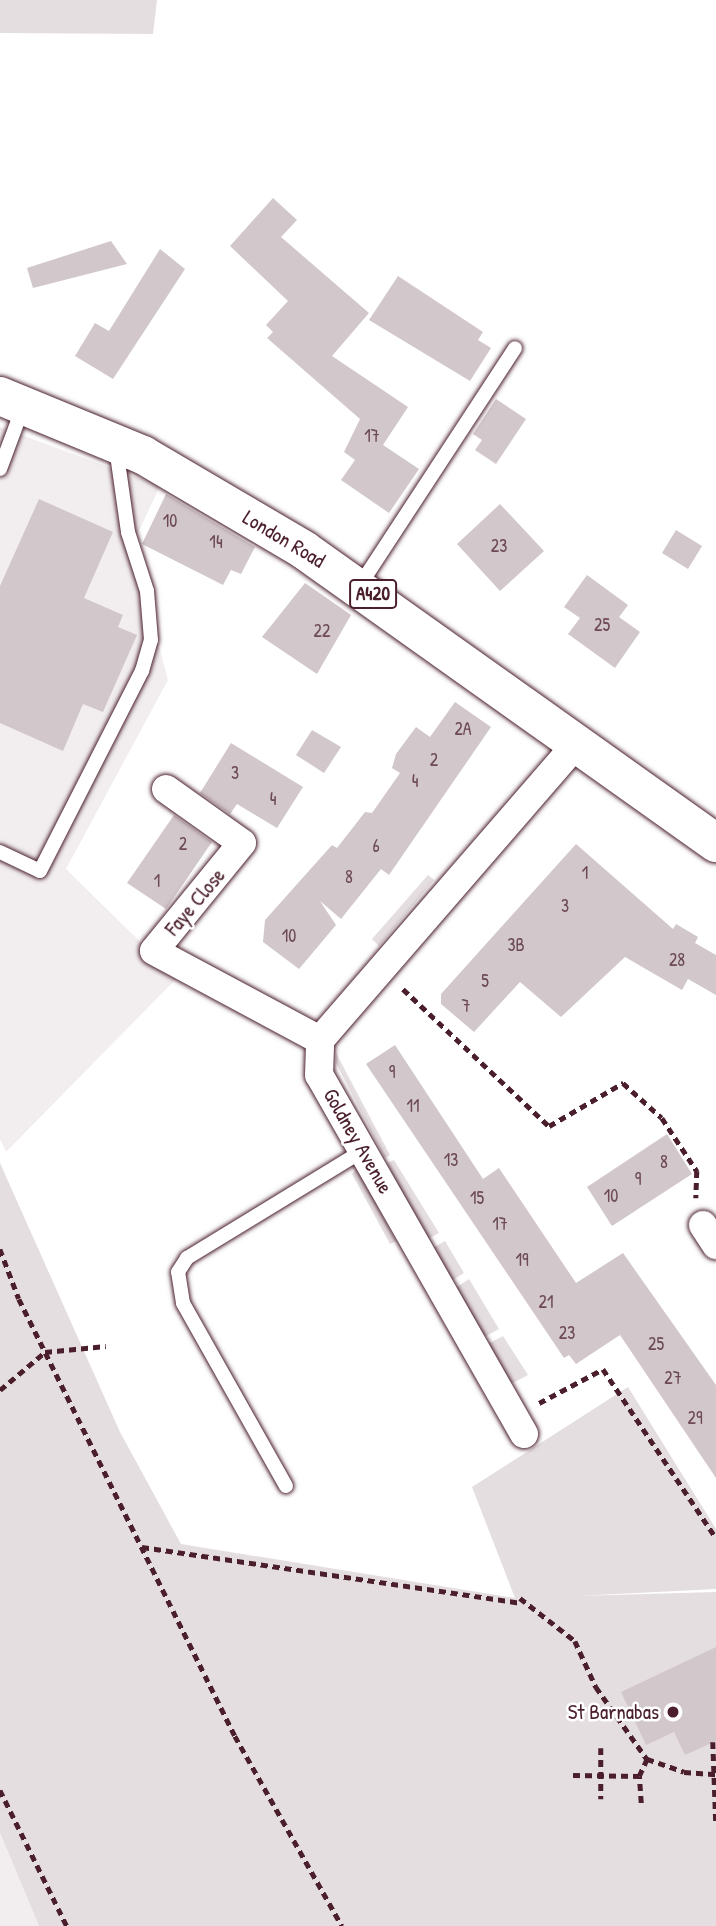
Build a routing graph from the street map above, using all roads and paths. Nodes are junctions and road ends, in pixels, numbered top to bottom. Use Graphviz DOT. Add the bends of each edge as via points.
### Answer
graph roads {
  1 [pos="515,348"];
  2 [pos="12,401"];
  3 [pos="115,443"];
  4 [pos="0,469"];
  5 [pos="360,585"];
  6 [pos="578,742"];
  7 [pos="166,789"];
  8 [pos="716,843"];
  9 [pos="0,852"];
  10 [pos="381,970"];
  11 [pos="320,1040"];
  12 [pos="364,1150"];
  13 [pos="709,1235"];
  14 [pos="0,1248"];
  15 [pos="106,1346"];
  16 [pos="45,1352"];
  17 [pos="0,1391"];
  18 [pos="519,1425"];
  19 [pos="286,1486"];
  20 [pos="716,1538"];
  21 [pos="141,1547"];
  22 [pos="713,1742"];
  23 [pos="601,1748"];
  24 [pos="647,1759"];
  25 [pos="715,1774"];
  26 [pos="573,1775"];
  27 [pos="601,1775"];
  28 [pos="639,1776"];
  29 [pos="0,1790"];
  30 [pos="601,1798"];
  31 [pos="641,1803"];
  32 [pos="716,1822"];
  33 [pos="67,1926"];
  34 [pos="342,1926"];
  1 -- 5 [label="lane"];
  2 -- 3 [label="main road, London Road / A420"];
  2 -- 4 [label="lane"];
  3 -- 5 [label="main road, London Road / A420"];
  3 -- 9 [label="lane" via="128,532 147,592 151,640 142,671 40,871"];
  5 -- 6 [label="main road, London Road / A420"];
  6 -- 8 [label="main road, London Road / A420"];
  6 -- 10 [label="street"];
  7 -- 11 [label="street, Faye Close" via="242,843 154,951"];
  10 -- 11 [label="street"];
  10 -- 13 [label="path" via="549,1126 623,1083 662,1118 697,1171"];
  11 -- 12 [label="street, Goldney Avenue" via="319,1075"];
  12 -- 18 [label="street, Goldney Avenue"];
  12 -- 19 [label="lane" via="187,1258 178,1272 183,1303"];
  14 -- 16 [label="path"];
  15 -- 16 [label="path"];
  16 -- 17 [label="path"];
  16 -- 21 [label="path"];
  18 -- 20 [label="path" via="603,1369"];
  21 -- 24 [label="path" via="520,1600 553,1620 575,1641 596,1688"];
  21 -- 34 [label="path" via="234,1736"];
  22 -- 25 [label="path"];
  23 -- 27 [label="path"];
  24 -- 25 [label="path"];
  24 -- 28 [label="path"];
  25 -- 32 [label="path"];
  26 -- 27 [label="path"];
  27 -- 28 [label="path"];
  27 -- 30 [label="path"];
  28 -- 31 [label="path"];
  29 -- 33 [label="path"];
}
